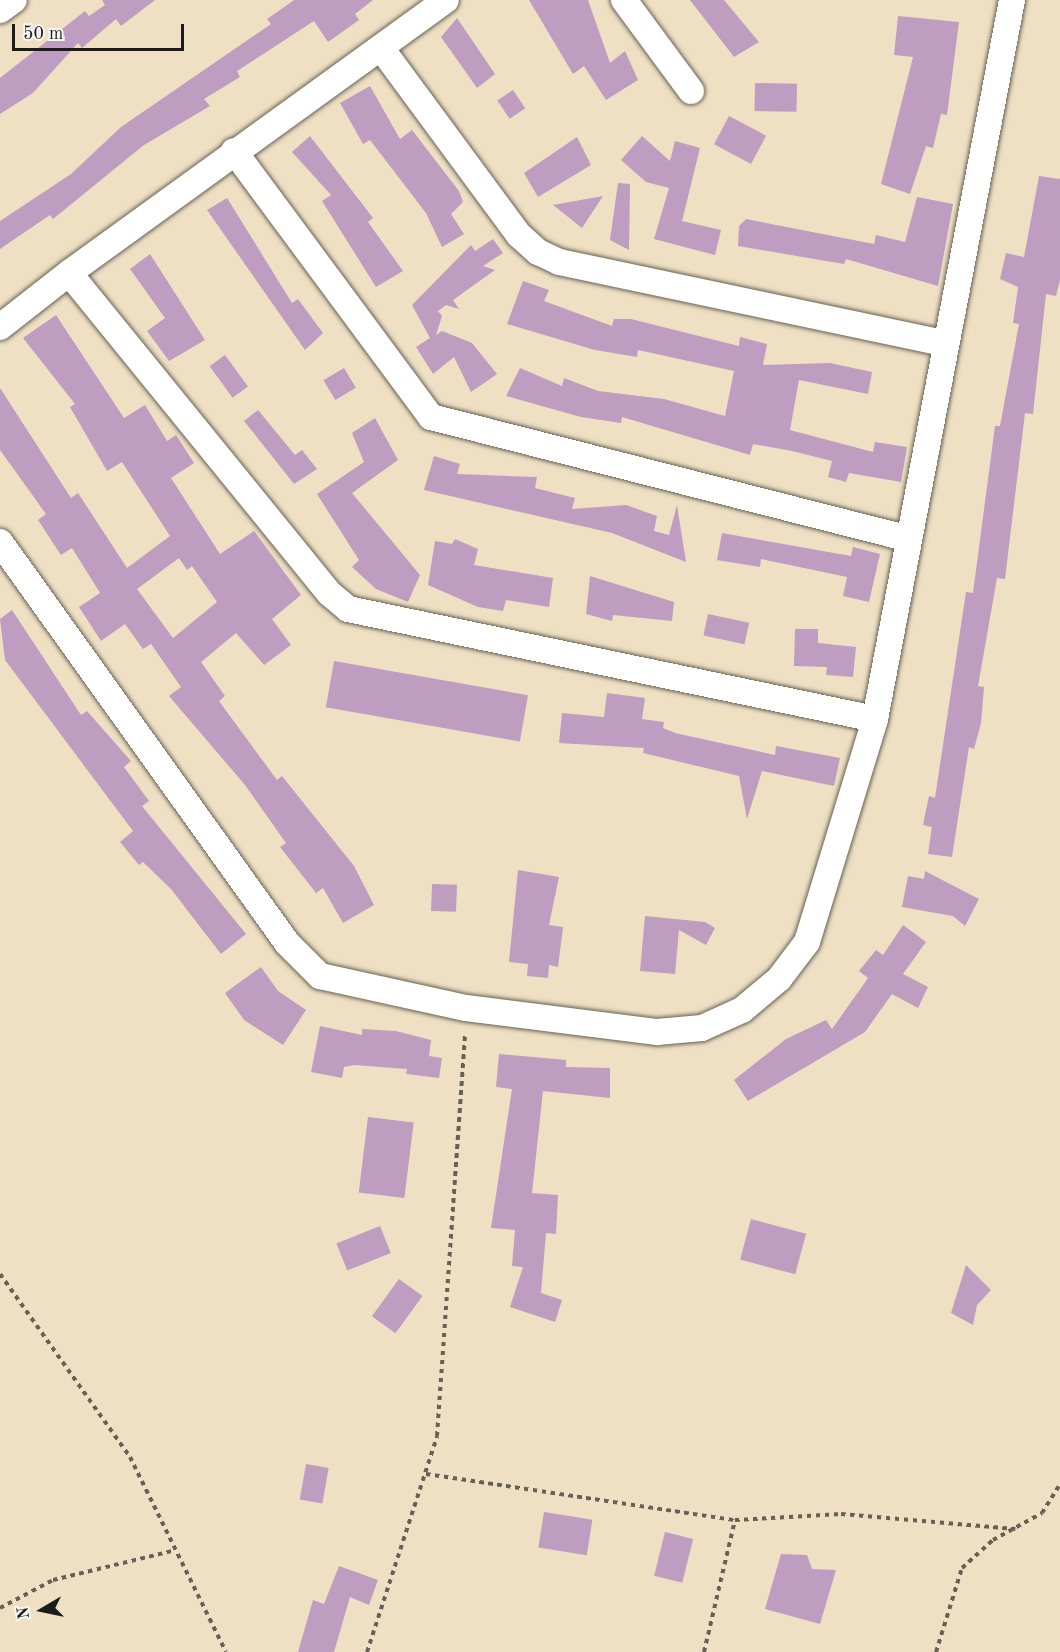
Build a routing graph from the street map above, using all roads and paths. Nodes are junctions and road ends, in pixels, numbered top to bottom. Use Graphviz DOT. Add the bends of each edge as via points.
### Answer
graph roads {
  1 [pos="14,0"];
  2 [pos="446,0"];
  3 [pos="624,0"];
  4 [pos="1012,0"];
  5 [pos="0,10"];
  6 [pos="381,48"];
  7 [pos="691,91"];
  8 [pos="234,151"];
  9 [pos="69,273"];
  10 [pos="0,327"];
  11 [pos="944,343"];
  12 [pos="907,538"];
  13 [pos="0,542"];
  14 [pos="875,719"];
  15 [pos="466,1008"];
  16 [pos="0,1274"];
  17 [pos="426,1474"];
  18 [pos="1060,1484"];
  19 [pos="735,1520"];
  20 [pos="1015,1529"];
  21 [pos="172,1551"];
  22 [pos="0,1608"];
  23 [pos="226,1652"];
  24 [pos="367,1652"];
  25 [pos="704,1652"];
  26 [pos="936,1652"];
  1 -- 5 [label="street"];
  2 -- 6 [label="street"];
  3 -- 7 [label="street"];
  4 -- 11 [label="street"];
  6 -- 8 [label="street"];
  6 -- 11 [label="street" via="519,235 538,252 559,262"];
  8 -- 9 [label="street"];
  8 -- 12 [label="street" via="430,417"];
  9 -- 10 [label="street"];
  9 -- 14 [label="street" via="329,593 348,609"];
  11 -- 12 [label="street"];
  12 -- 14 [label="street"];
  13 -- 15 [label="street" via="302,962 320,976"];
  14 -- 15 [label="street" via="807,942 779,979 741,1010 702,1028 657,1032"];
  15 -- 17 [label="path" via="444,1378"];
  16 -- 21 [label="path" via="130,1457"];
  17 -- 19 [label="path"];
  17 -- 24 [label="path"];
  18 -- 20 [label="path" via="1042,1513"];
  19 -- 20 [label="path" via="841,1514"];
  19 -- 25 [label="path"];
  20 -- 26 [label="path" via="993,1540 962,1568"];
  21 -- 22 [label="path" via="53,1580"];
  21 -- 23 [label="path"];
}
